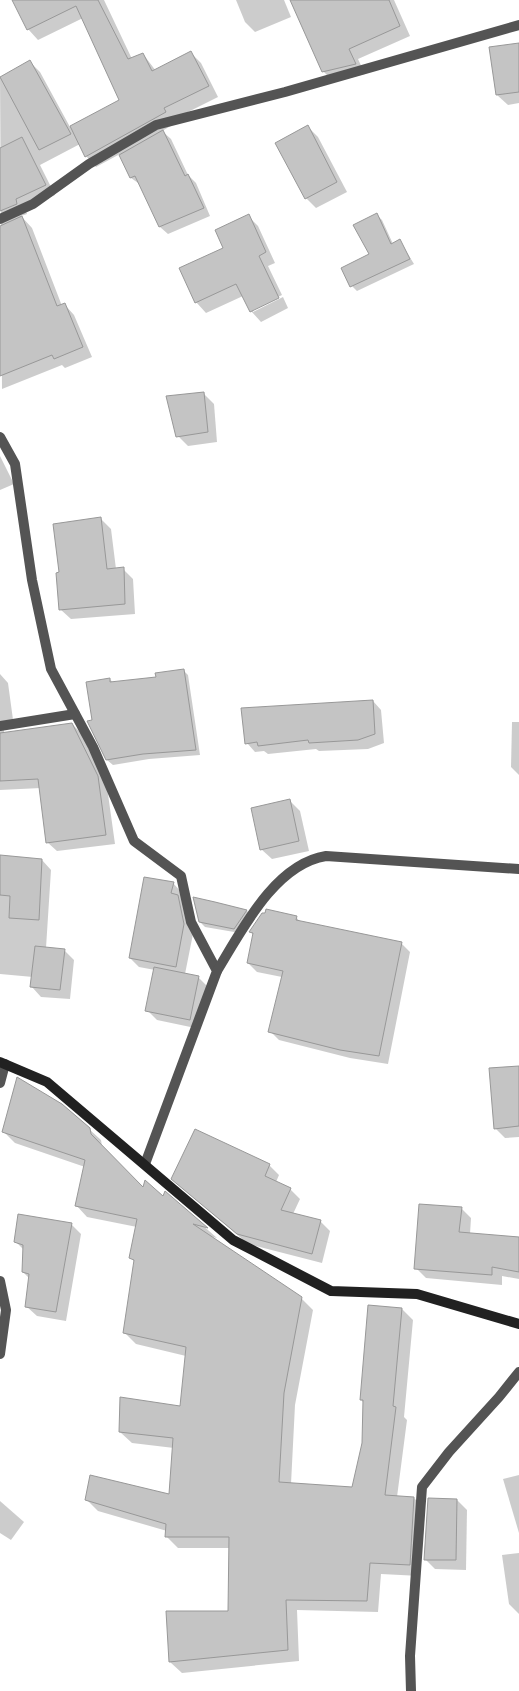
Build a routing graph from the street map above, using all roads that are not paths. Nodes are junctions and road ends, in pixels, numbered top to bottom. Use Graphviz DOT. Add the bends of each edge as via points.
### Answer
graph roads {
  1 [pos="519,25"];
  2 [pos="0,219"];
  3 [pos="0,437"];
  4 [pos="75,714"];
  5 [pos="0,726"];
  6 [pos="519,869"];
  7 [pos="218,971"];
  8 [pos="2,1063"];
  9 [pos="0,1084"];
  10 [pos="145,1164"];
  11 [pos="0,1281"];
  12 [pos="519,1324"];
  13 [pos="0,1354"];
  14 [pos="519,1372"];
  15 [pos="411,1691"];
  1 -- 2 [label="street" via="156,125 89,164 33,204"];
  3 -- 4 [label="street" via="15,464 32,580 51,669"];
  4 -- 5 [label="street"];
  4 -- 7 [label="street" via="134,841 181,876 191,922"];
  6 -- 7 [label="street" via="326,856 311,858 298,864 255,909"];
  7 -- 10 [label="street"];
  8 -- 9 [label="street"];
  8 -- 10 [label="main road" via="47,1082"];
  10 -- 12 [label="main road" via="233,1240 331,1291 417,1294"];
  11 -- 13 [label="street" via="6,1310"];
  14 -- 15 [label="street" via="422,1487 410,1656"];
}
